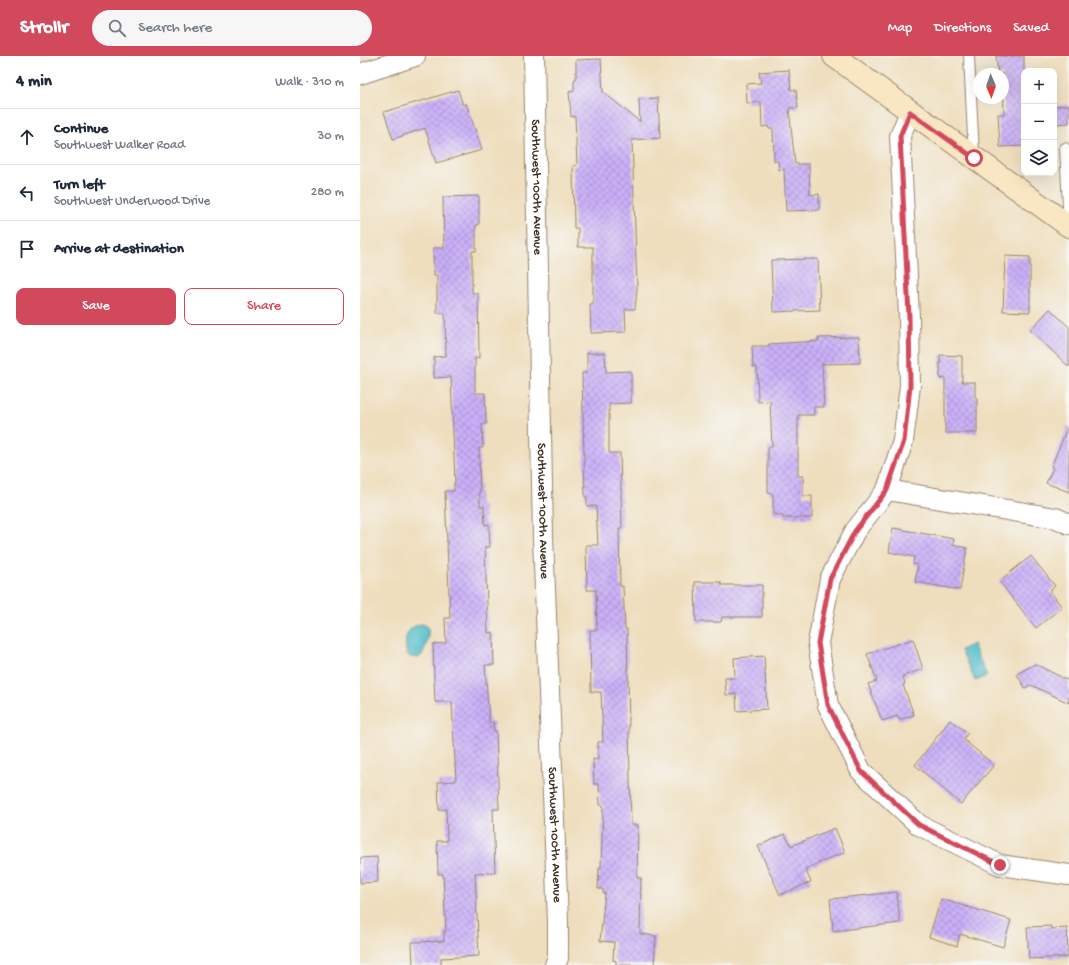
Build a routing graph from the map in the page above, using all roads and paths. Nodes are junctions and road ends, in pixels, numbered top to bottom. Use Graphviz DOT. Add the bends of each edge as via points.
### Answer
graph roads {
  1 [pos="415,56"];
  2 [pos="534,56"];
  3 [pos="834,56"];
  4 [pos="969,56"];
  5 [pos="360,74"];
  6 [pos="910,112"];
  7 [pos="1065,148"];
  8 [pos="974,158"];
  9 [pos="1069,225"];
  10 [pos="887,490"];
  11 [pos="1069,524"];
  12 [pos="1069,876"];
  13 [pos="555,965"];
  1 -- 5 [label="street"];
  2 -- 13 [label="street, Southwest 100th Avenue" via="543,538 558,922 558,958"];
  3 -- 6 [label="main road"];
  4 -- 8 [label="lane"];
  6 -- 8 [label="main road"];
  6 -- 10 [label="street" via="900,136 910,386 904,441"];
  7 -- 9 [label="lane"];
  8 -- 9 [label="main road"];
  10 -- 11 [label="street" via="1056,518"];
  10 -- 12 [label="street" via="855,531 830,579 818,643 828,705 861,771 919,825 1000,865"];
}
